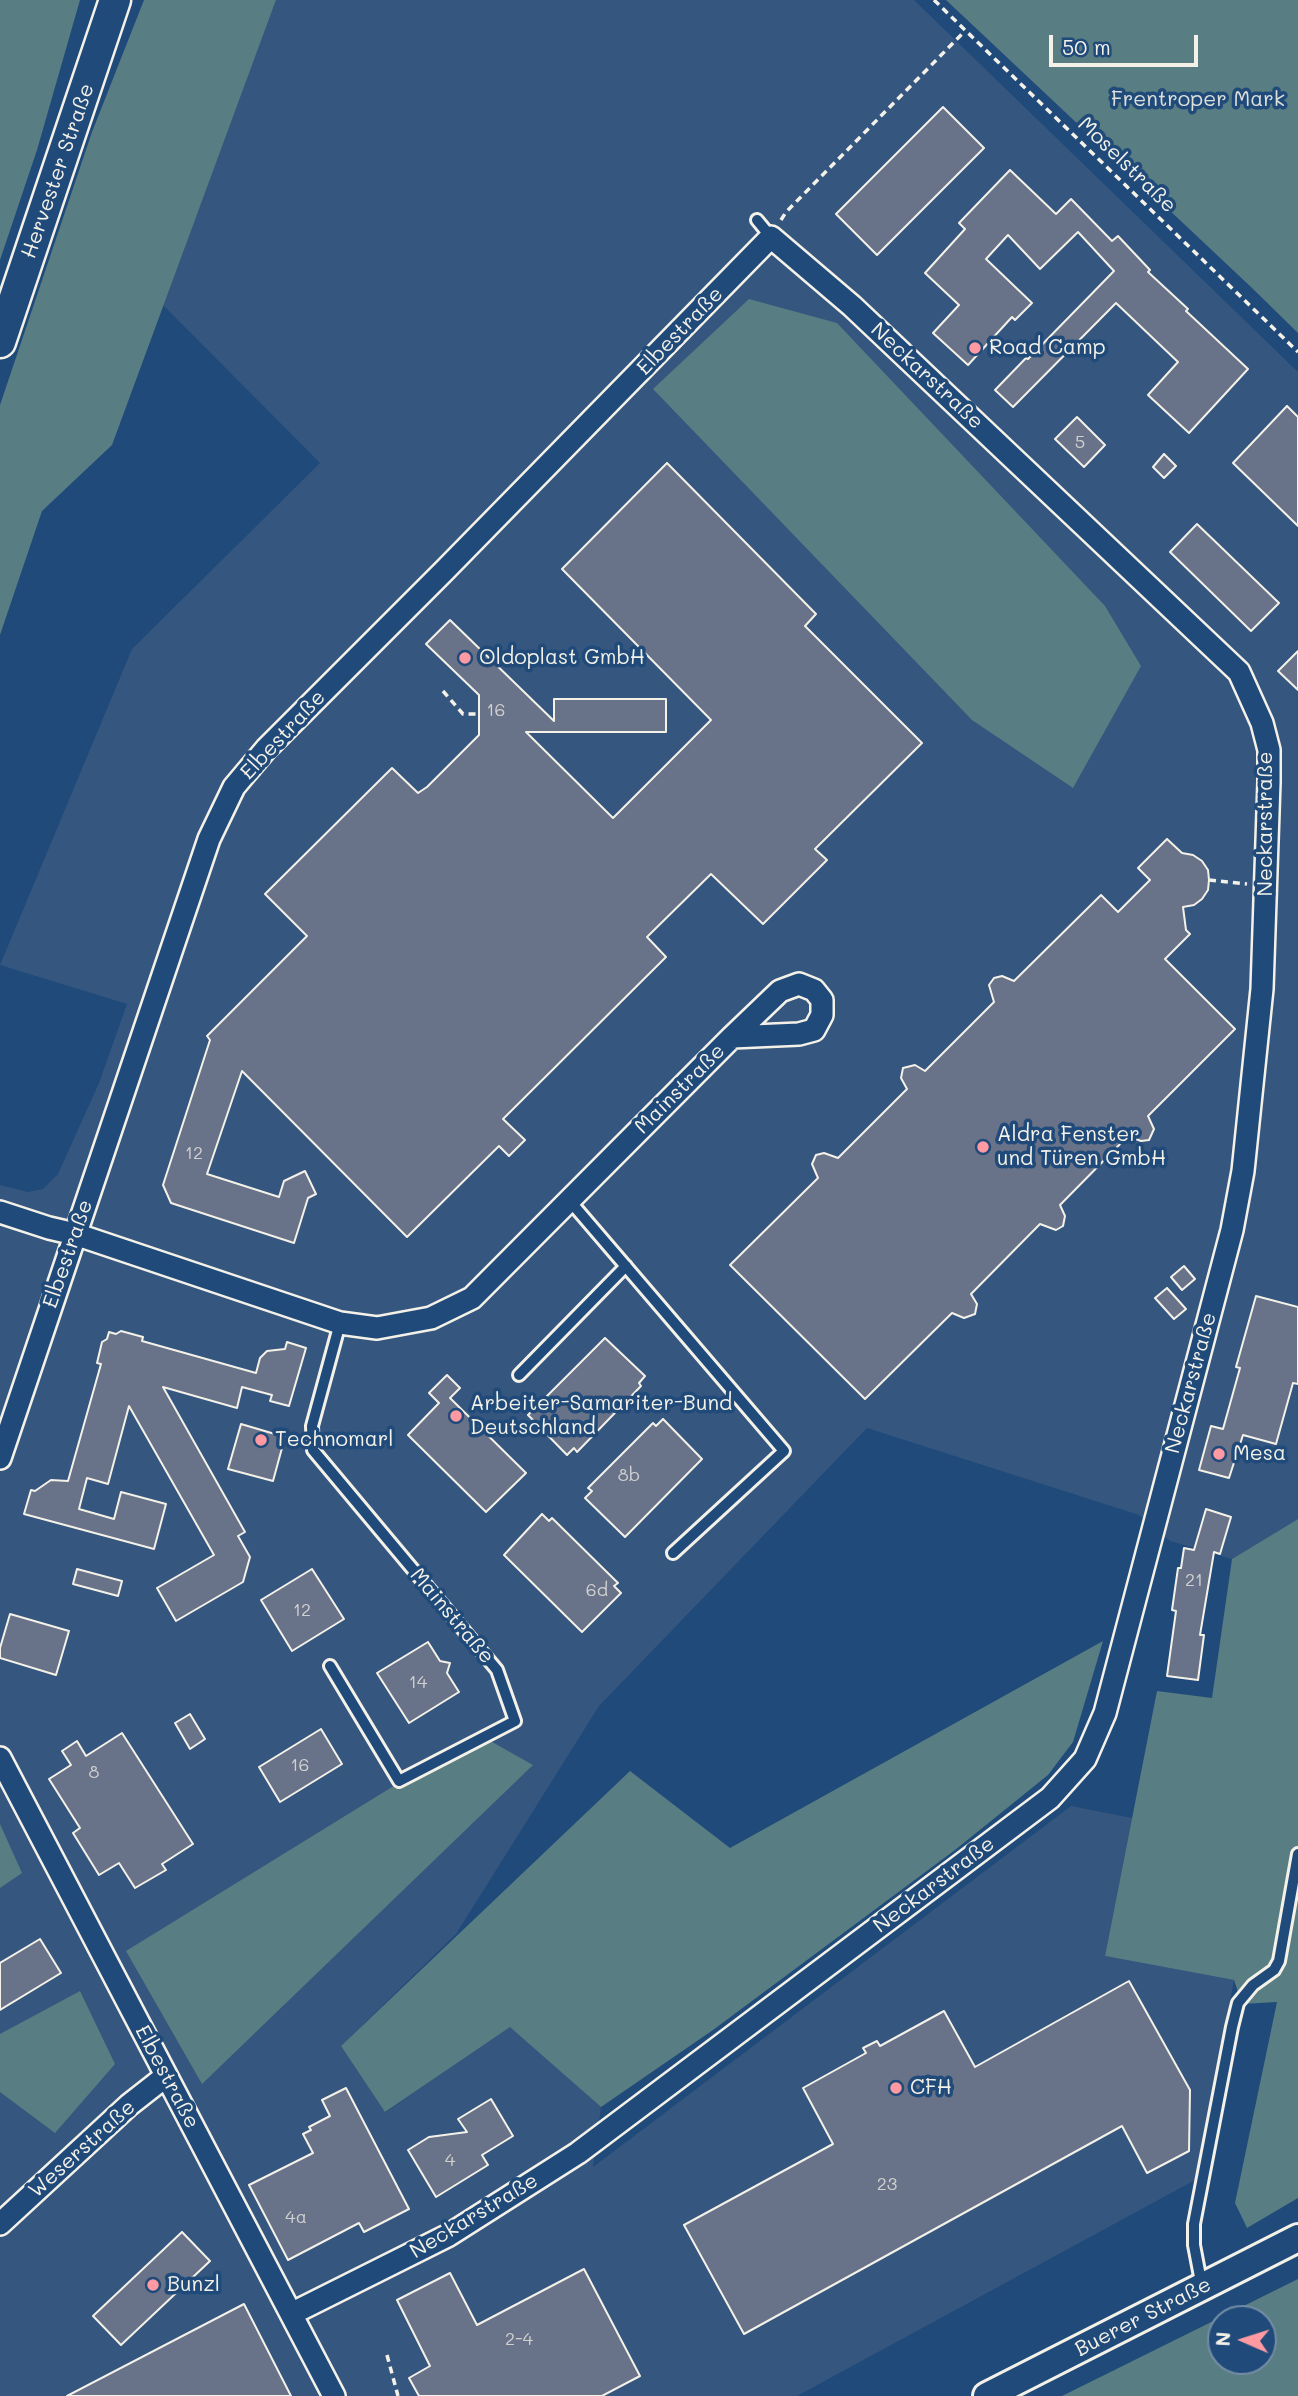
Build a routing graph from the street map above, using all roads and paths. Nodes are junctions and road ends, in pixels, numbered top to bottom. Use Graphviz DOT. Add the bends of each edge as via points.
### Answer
graph roads {
  1 [pos="115,0"];
  2 [pos="934,0"];
  3 [pos="965,30"];
  4 [pos="757,220"];
  5 [pos="771,237"];
  6 [pos="0,342"];
  7 [pos="1298,352"];
  8 [pos="443,691"];
  9 [pos="479,714"];
  10 [pos="1209,880"];
  11 [pos="1266,885"];
  12 [pos="732,1037"];
  13 [pos="569,1200"];
  14 [pos="0,1212"];
  15 [pos="75,1234"];
  16 [pos="626,1266"];
  17 [pos="340,1323"];
  18 [pos="519,1375"];
  19 [pos="0,1458"];
  20 [pos="673,1553"];
  21 [pos="330,1666"];
  22 [pos="0,1758"];
  23 [pos="1298,1854"];
  24 [pos="166,2076"];
  25 [pos="0,2224"];
  26 [pos="1298,2238"];
  27 [pos="1202,2287"];
  28 [pos="291,2314"];
  29 [pos="387,2354"];
  30 [pos="334,2396"];
  31 [pos="398,2396"];
  32 [pos="987,2396"];
  1 -- 6 [label="main road, Hervester Straße"];
  2 -- 3 [label="path, Moselstraße"];
  3 -- 5 [label="path" via="786,212"];
  3 -- 7 [label="path, Moselstraße"];
  4 -- 5 [label="lane"];
  5 -- 11 [label="street, Neckarstraße" via="852,306 1239,672 1269,750"];
  5 -- 15 [label="street, Elbestraße" via="266,749 234,787 209,839"];
  8 -- 9 [label="path" via="463,713"];
  10 -- 11 [label="path"];
  11 -- 28 [label="street, Neckarstraße" via="1257,1054 1231,1230 1105,1713 1084,1759 1050,1798 578,2153 449,2235"];
  12 -- 13 [label="street, Mainstraße"];
  13 -- 16 [label="lane"];
  13 -- 17 [label="street, Mainstraße" via="472,1298 431,1318 377,1328"];
  14 -- 15 [label="street, Mainstraße"];
  15 -- 17 [label="street, Mainstraße"];
  15 -- 19 [label="street, Elbestraße"];
  16 -- 18 [label="lane"];
  16 -- 20 [label="lane" via="784,1451"];
  17 -- 21 [label="lane, Mainstraße" via="312,1426 313,1450 497,1670 515,1721 399,1781"];
  22 -- 24 [label="street, Elbestraße"];
  23 -- 27 [label="lane" via="1279,1961 1238,2003 1231,2027 1194,2224"];
  24 -- 25 [label="street, Weserstraße"];
  24 -- 28 [label="street, Elbestraße"];
  26 -- 27 [label="street, Buerer Straße"];
  27 -- 32 [label="street, Buerer Straße"];
  28 -- 30 [label="street, Elbestraße"];
  29 -- 31 [label="path"];
}
